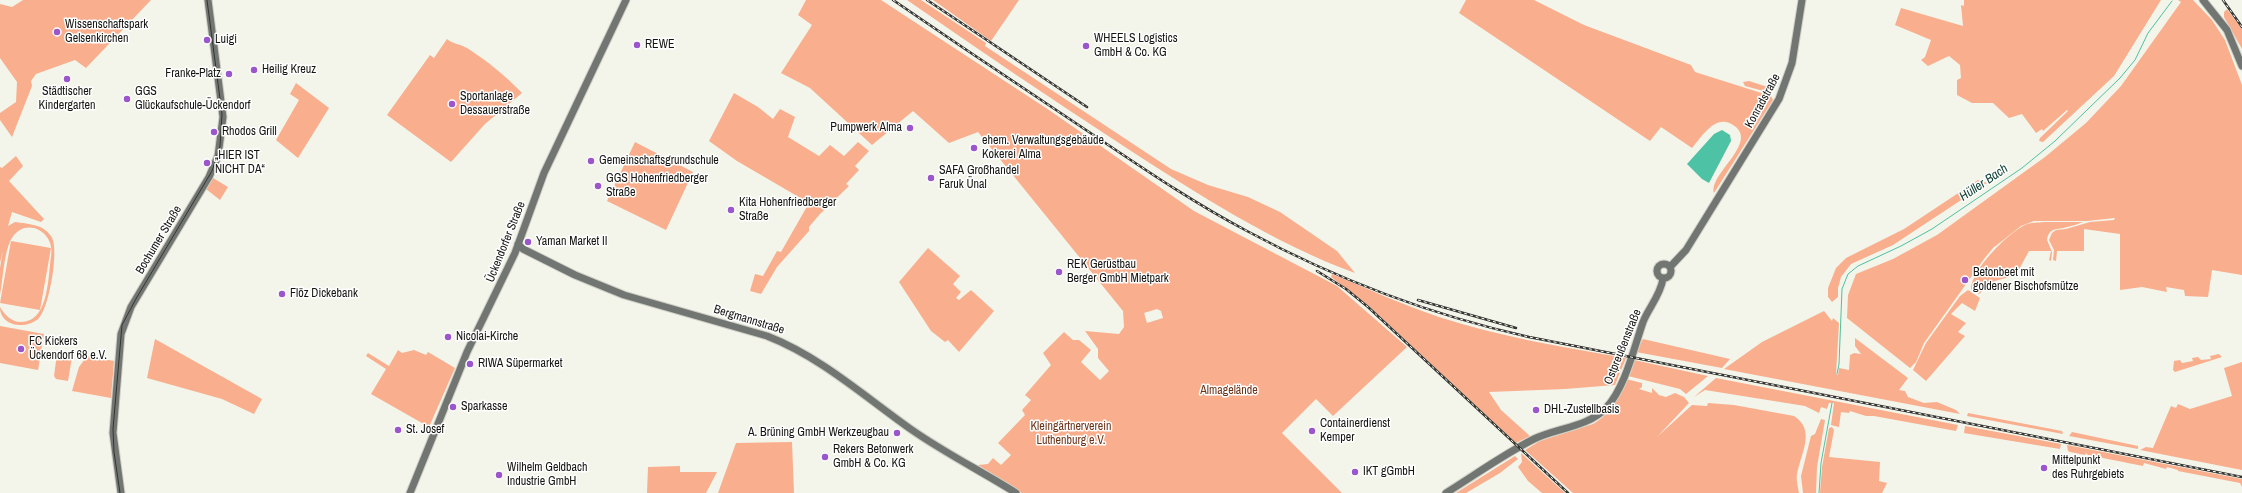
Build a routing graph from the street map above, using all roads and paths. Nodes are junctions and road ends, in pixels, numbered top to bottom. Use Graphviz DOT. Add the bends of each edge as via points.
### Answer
graph roads {
  1 [pos="208,0"];
  2 [pos="626,0"];
  3 [pos="1802,0"];
  4 [pos="2202,0"];
  5 [pos="2242,66"];
  6 [pos="518,244"];
  7 [pos="1670,267"];
  8 [pos="1663,279"];
  9 [pos="121,493"];
  10 [pos="410,493"];
  11 [pos="1016,493"];
  12 [pos="1446,493"];
  1 -- 9 [label="street, Bochumer Straße" via="222,109 222,137 212,172 123,325 113,432"];
  2 -- 6 [label="street, Ückendorfer Straße" via="544,173"];
  3 -- 7 [label="street, Konradstraße" via="1792,63 1776,105 1686,250"];
  4 -- 5 [label="street" via="2227,30"];
  6 -- 10 [label="street, Ückendorfer Straße" via="467,352"];
  6 -- 11 [label="street, Bergmannstraße" via="523,249 575,275 624,295 767,336 786,344 823,366 920,435"];
  7 -- 8 [label="street" via="1670,276"];
  7 -- 8 [label="street" via="1663,264 1658,268 1657,274"];
  8 -- 12 [label="street, Ostpreußenstraße" via="1660,293 1644,319 1616,395 1607,408 1589,420 1532,440"];
}
